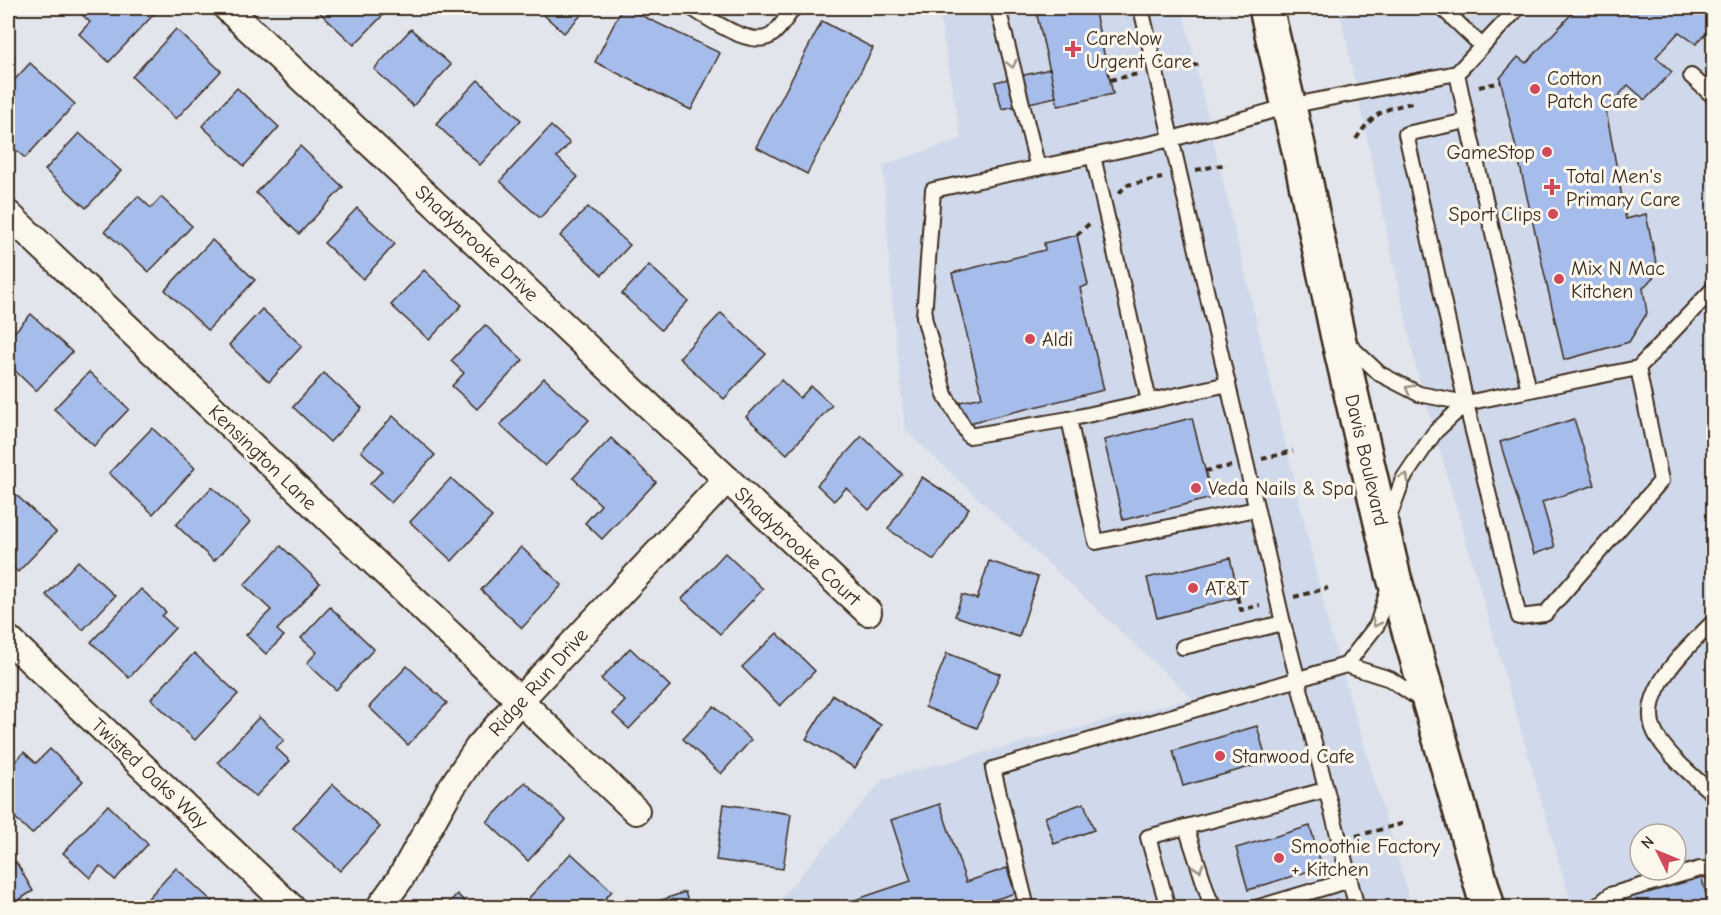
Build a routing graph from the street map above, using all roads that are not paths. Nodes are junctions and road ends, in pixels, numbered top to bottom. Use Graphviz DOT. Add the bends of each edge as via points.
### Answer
graph roads {
  1 [pos="227,8"];
  2 [pos="691,8"];
  3 [pos="794,8"];
  4 [pos="998,8"];
  5 [pos="1142,8"];
  6 [pos="1266,8"];
  7 [pos="1442,8"];
  8 [pos="1518,8"];
  9 [pos="1482,46"];
  10 [pos="1457,73"];
  11 [pos="1691,76"];
  12 [pos="1713,97"];
  13 [pos="1289,106"];
  14 [pos="1467,121"];
  15 [pos="1172,139"];
  16 [pos="1093,156"];
  17 [pos="1038,168"];
  18 [pos="8,214"];
  19 [pos="1713,288"];
  20 [pos="1336,333"];
  21 [pos="1638,368"];
  22 [pos="1228,384"];
  23 [pos="1529,390"];
  24 [pos="1149,401"];
  25 [pos="1466,403"];
  26 [pos="1069,419"];
  27 [pos="727,479"];
  28 [pos="1256,509"];
  29 [pos="1384,531"];
  30 [pos="1393,574"];
  31 [pos="868,612"];
  32 [pos="1713,621"];
  33 [pos="1283,623"];
  34 [pos="8,639"];
  35 [pos="1183,647"];
  36 [pos="1346,665"];
  37 [pos="1297,680"];
  38 [pos="519,700"];
  39 [pos="1431,707"];
  40 [pos="1325,790"];
  41 [pos="1713,795"];
  42 [pos="636,811"];
  43 [pos="1186,827"];
  44 [pos="1713,870"];
  45 [pos="1350,880"];
  46 [pos="1487,907"];
  47 [pos="292,908"];
  48 [pos="379,908"];
  49 [pos="1027,908"];
  50 [pos="1168,908"];
  51 [pos="1216,908"];
  52 [pos="1256,908"];
  53 [pos="1357,908"];
  54 [pos="1595,908"];
  1 -- 27 [label="street, Shadybrooke Drive"];
  2 -- 3 [label="lane" via="754,40 772,36"];
  4 -- 17 [label="lane, one-way"];
  5 -- 15 [label="lane"];
  6 -- 13 [label="main road, Davis Boulevard"];
  7 -- 9 [label="lane"];
  8 -- 9 [label="lane"];
  9 -- 10 [label="lane"];
  10 -- 13 [label="lane"];
  10 -- 14 [label="lane"];
  11 -- 12 [label="lane"];
  13 -- 15 [label="lane"];
  13 -- 20 [label="main road, Davis Boulevard"];
  14 -- 23 [label="lane"];
  14 -- 25 [label="lane" via="1406,134"];
  15 -- 16 [label="lane"];
  15 -- 22 [label="lane"];
  16 -- 17 [label="lane"];
  16 -- 24 [label="lane"];
  17 -- 26 [label="lane" via="933,190 924,317 945,395 969,436"];
  18 -- 38 [label="street, Kensington Lane"];
  19 -- 21 [label="lane"];
  25 -- 20 [label="lane, one-way" via="1419,394 1380,374"];
  20 -- 29 [label="main road, Davis Boulevard"];
  21 -- 23 [label="lane"];
  21 -- 25 [label="lane" via="1661,481 1545,614 1519,616"];
  22 -- 24 [label="lane"];
  22 -- 28 [label="lane"];
  23 -- 25 [label="lane"];
  24 -- 26 [label="lane"];
  29 -- 25 [label="lane, one-way" via="1403,479 1435,432"];
  26 -- 28 [label="lane" via="1096,542"];
  27 -- 31 [label="street, Shadybrooke Court"];
  27 -- 38 [label="street, Ridge Run Drive"];
  28 -- 33 [label="lane"];
  29 -- 30 [label="main road, Davis Boulevard"];
  30 -- 36 [label="lane, one-way" via="1377,625"];
  30 -- 39 [label="main road, Davis Boulevard"];
  32 -- 41 [label="lane" via="1669,668 1655,694 1651,715 1656,735 1674,759"];
  33 -- 35 [label="lane"];
  33 -- 37 [label="lane"];
  34 -- 47 [label="street, Twisted Oaks Way"];
  36 -- 37 [label="lane"];
  36 -- 39 [label="lane" via="1390,679"];
  37 -- 40 [label="lane"];
  37 -- 49 [label="lane" via="993,769"];
  38 -- 42 [label="street, Kensington Lane"];
  38 -- 48 [label="street, Ridge Run Drive" via="478,748"];
  39 -- 46 [label="main road, Davis Boulevard"];
  40 -- 43 [label="lane"];
  40 -- 45 [label="lane"];
  43 -- 50 [label="lane" via="1148,837"];
  43 -- 51 [label="lane, one-way" via="1209,898"];
  44 -- 54 [label="lane" via="1700,869 1610,895"];
  45 -- 52 [label="lane"];
  45 -- 53 [label="lane"];
}
